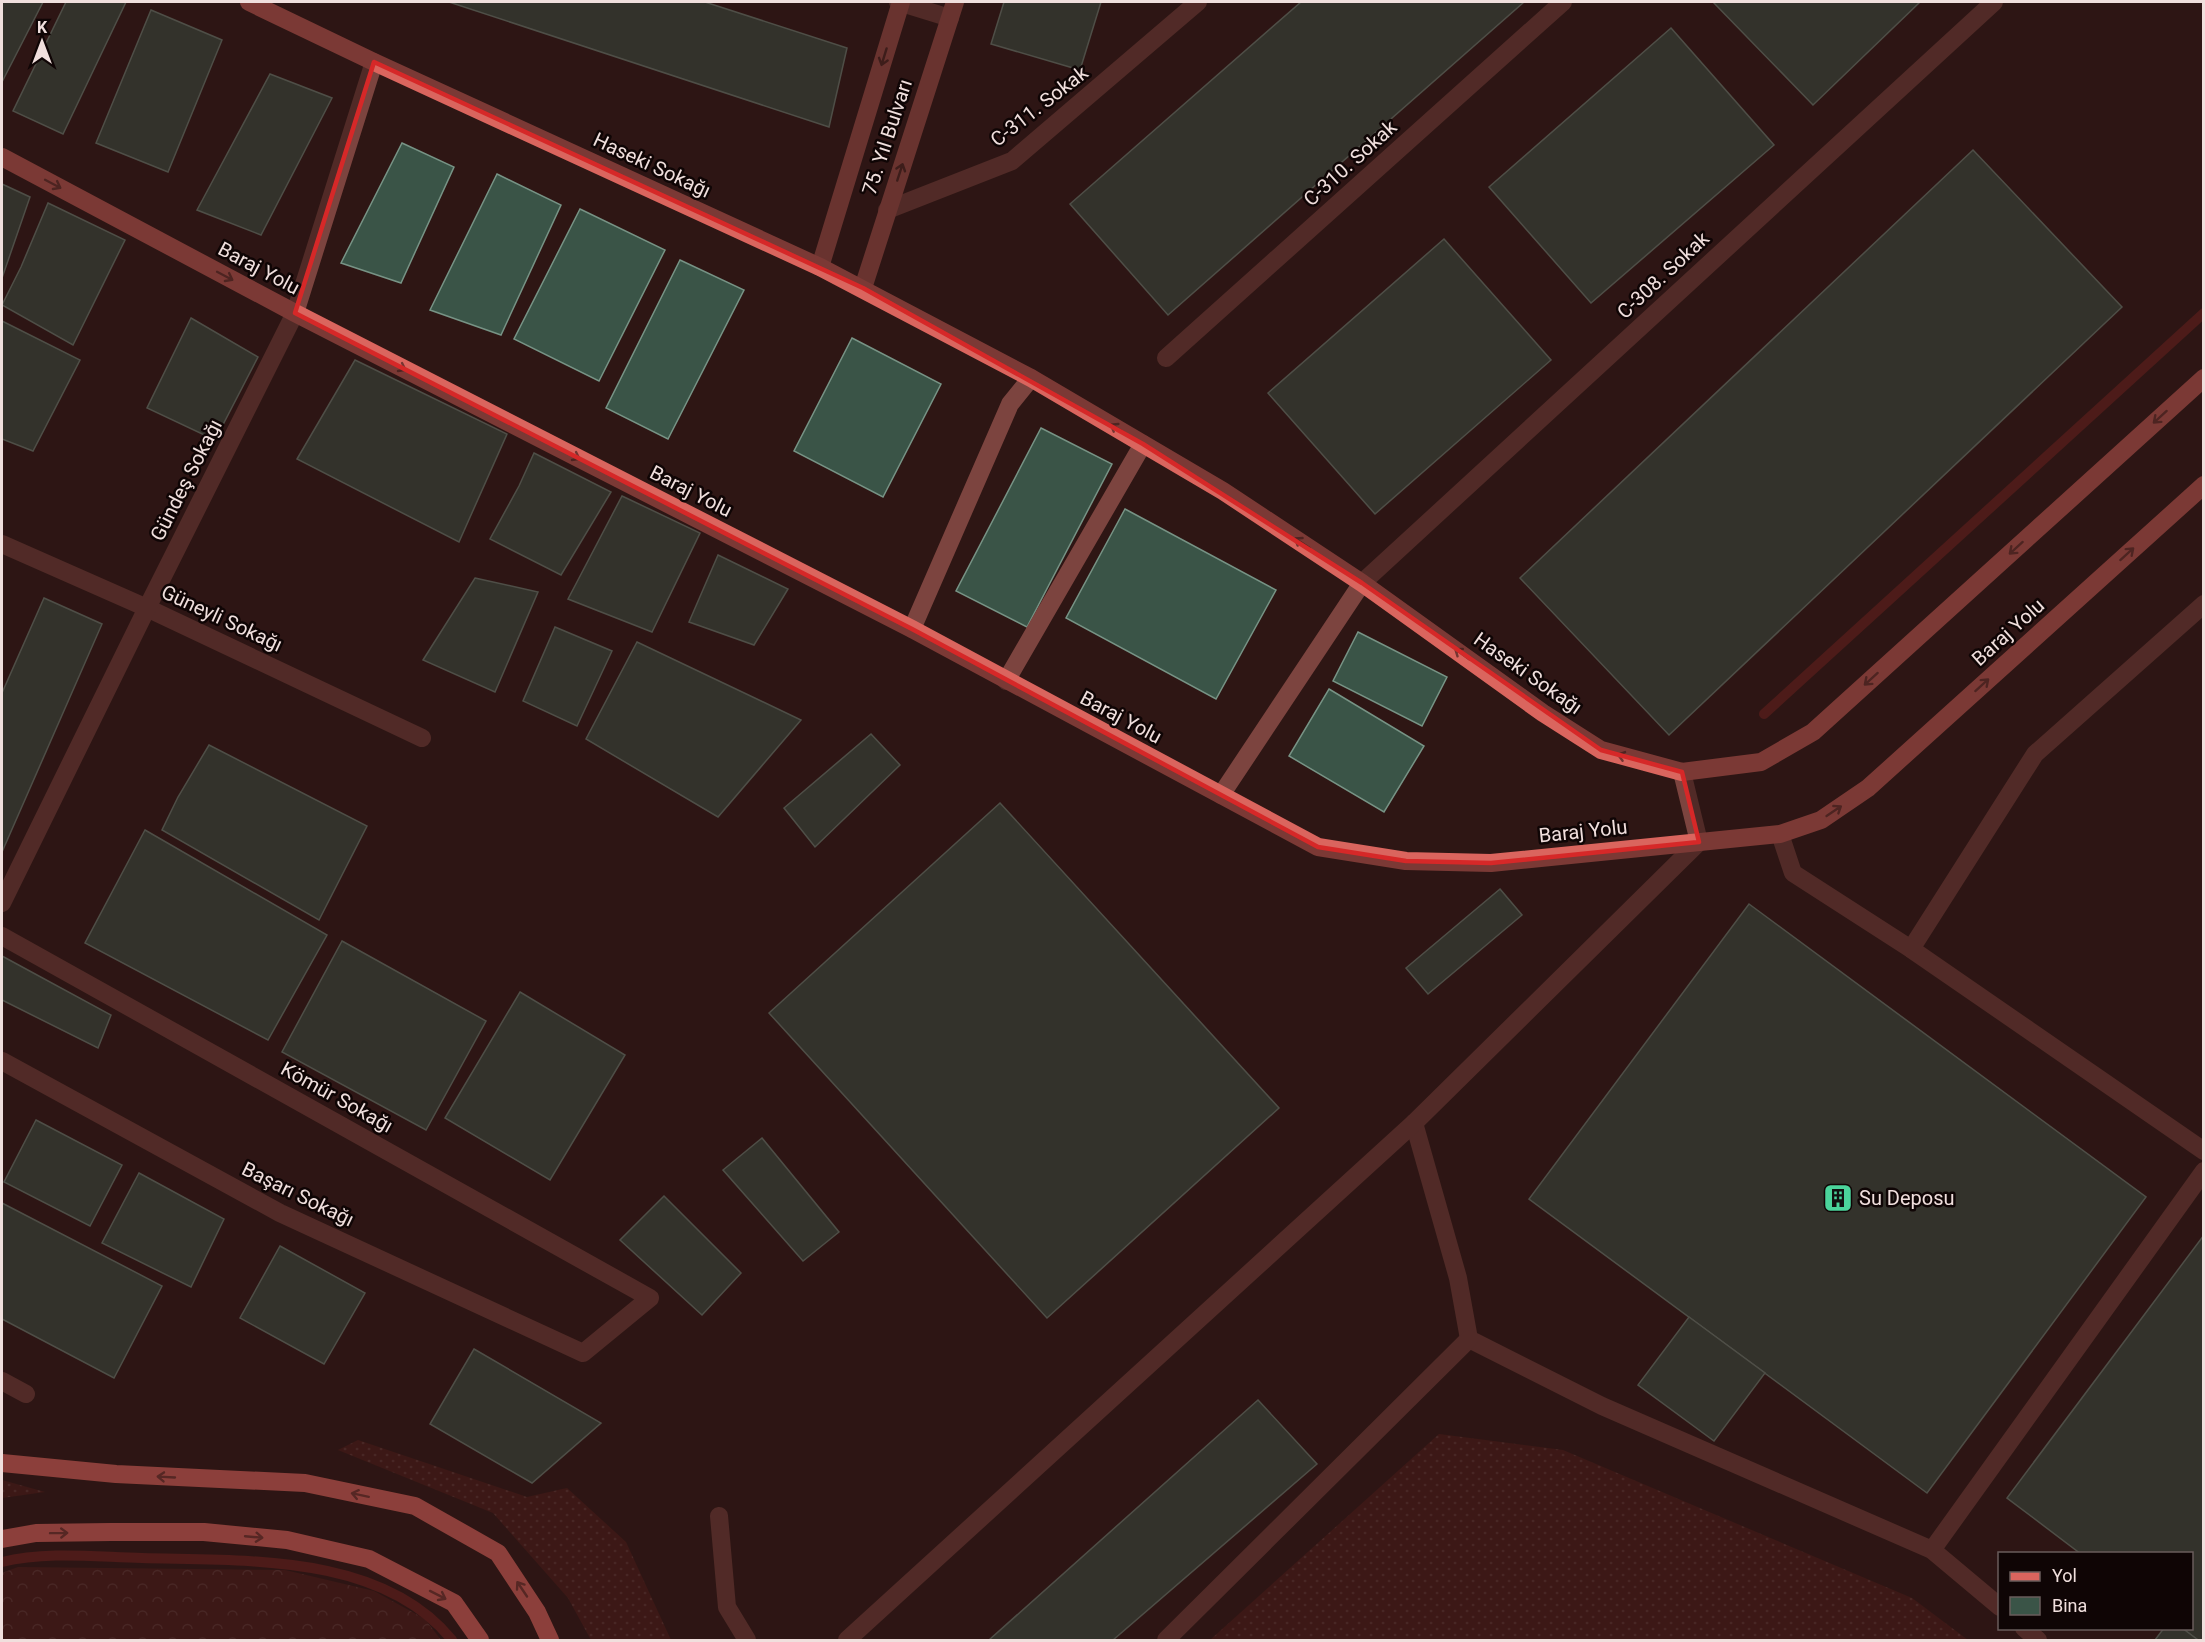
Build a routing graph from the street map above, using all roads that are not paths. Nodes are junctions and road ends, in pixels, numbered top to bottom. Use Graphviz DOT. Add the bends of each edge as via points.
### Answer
graph roads {
  1 [pos="249,2"];
  2 [pos="900,2"];
  3 [pos="1198,2"];
  4 [pos="1563,2"];
  5 [pos="1995,2"];
  6 [pos="953,10"];
  7 [pos="374,62"];
  8 [pos="2,157"];
  9 [pos="887,210"];
  10 [pos="820,267"];
  11 [pos="863,288"];
  12 [pos="296,313"];
  13 [pos="1166,358"];
  14 [pos="1031,378"];
  15 [pos="2204,378"];
  16 [pos="1143,444"];
  17 [pos="2204,485"];
  18 [pos="2,544"];
  19 [pos="1362,583"];
  20 [pos="2204,604"];
  21 [pos="147,608"];
  22 [pos="912,629"];
  23 [pos="1006,681"];
  24 [pos="422,738"];
  25 [pos="1682,772"];
  26 [pos="1221,795"];
  27 [pos="1780,834"];
  28 [pos="1699,842"];
  29 [pos="2,903"];
  30 [pos="2,936"];
  31 [pos="1911,949"];
  32 [pos="2,1061"];
  33 [pos="1414,1123"];
  34 [pos="2204,1151"];
  35 [pos="2204,1171"];
  36 [pos="1469,1340"];
  37 [pos="583,1353"];
  38 [pos="2,1381"];
  39 [pos="26,1394"];
  40 [pos="2,1462"];
  41 [pos="719,1516"];
  42 [pos="2,1539"];
  43 [pos="1932,1550"];
  44 [pos="1998,1606"];
  45 [pos="2025,1630"];
  46 [pos="480,1641"];
  47 [pos="550,1641"];
  48 [pos="747,1641"];
  49 [pos="847,1641"];
  50 [pos="1166,1641"];
  51 [pos="2038,1641"];
  1 -- 7 [label="main road, Haseki Sokağı"];
  2 -- 6 [label="street"];
  2 -- 10 [label="street, 75. Yıl Bulvarı, one-way"];
  3 -- 9 [label="street, C-311. Sokak" via="1012,161"];
  4 -- 13 [label="street, C-310. Sokak"];
  5 -- 19 [label="street, C-308. Sokak"];
  9 -- 6 [label="street, 75. Yıl Bulvarı, one-way"];
  7 -- 10 [label="main road, Haseki Sokağı"];
  7 -- 12 [label="street, Gündeş Sokağı"];
  8 -- 12 [label="main road, Baraj Yolu, one-way"];
  9 -- 11 [label="street, 75. Yıl Bulvarı"];
  10 -- 11 [label="main road, Haseki Sokağı"];
  11 -- 14 [label="main road, Haseki Sokağı"];
  12 -- 21 [label="street, Gündeş Sokağı"];
  12 -- 22 [label="main road, Baraj Yolu, one-way"];
  16 -- 14 [label="main road, Haseki Sokağı, one-way"];
  14 -- 22 [label="street" via="1010,404"];
  15 -- 25 [label="main road, one-way" via="1813,732 1761,762"];
  19 -- 16 [label="main road, Haseki Sokağı, one-way" via="1223,491"];
  16 -- 23 [label="street"];
  27 -- 17 [label="main road, Baraj Yolu, one-way" via="1821,820 1868,788"];
  18 -- 21 [label="street, Güneyli Sokağı"];
  25 -- 19 [label="main road, Haseki Sokağı, one-way" via="1601,750"];
  19 -- 26 [label="street"];
  20 -- 31 [label="street" via="2035,754"];
  21 -- 24 [label="street, Güneyli Sokağı"];
  21 -- 29 [label="street, Gündeş Sokağı"];
  22 -- 23 [label="main road, Baraj Yolu"];
  23 -- 26 [label="main road, Baraj Yolu"];
  25 -- 28 [label="street"];
  26 -- 28 [label="main road, Baraj Yolu" via="1318,847 1406,861 1491,863"];
  27 -- 28 [label="main road, Baraj Yolu"];
  27 -- 31 [label="street" via="1793,873"];
  28 -- 33 [label="street"];
  30 -- 37 [label="street, Kömür Sokağı" via="650,1298"];
  31 -- 34 [label="street"];
  32 -- 37 [label="street, Başarı Sokağı" via="280,1213"];
  33 -- 36 [label="street" via="1458,1278"];
  33 -- 49 [label="street"];
  35 -- 43 [label="street"];
  36 -- 43 [label="street" via="1602,1406"];
  36 -- 50 [label="street"];
  38 -- 39 [label="street"];
  47 -- 40 [label="highway, one-way" via="537,1612 498,1553 415,1506 305,1483 116,1474"];
  41 -- 48 [label="street" via="727,1607"];
  42 -- 46 [label="highway, one-way" via="36,1533 204,1532 287,1540 369,1559 454,1603"];
  43 -- 44 [label="street"];
  45 -- 51 [label="street"];
}
